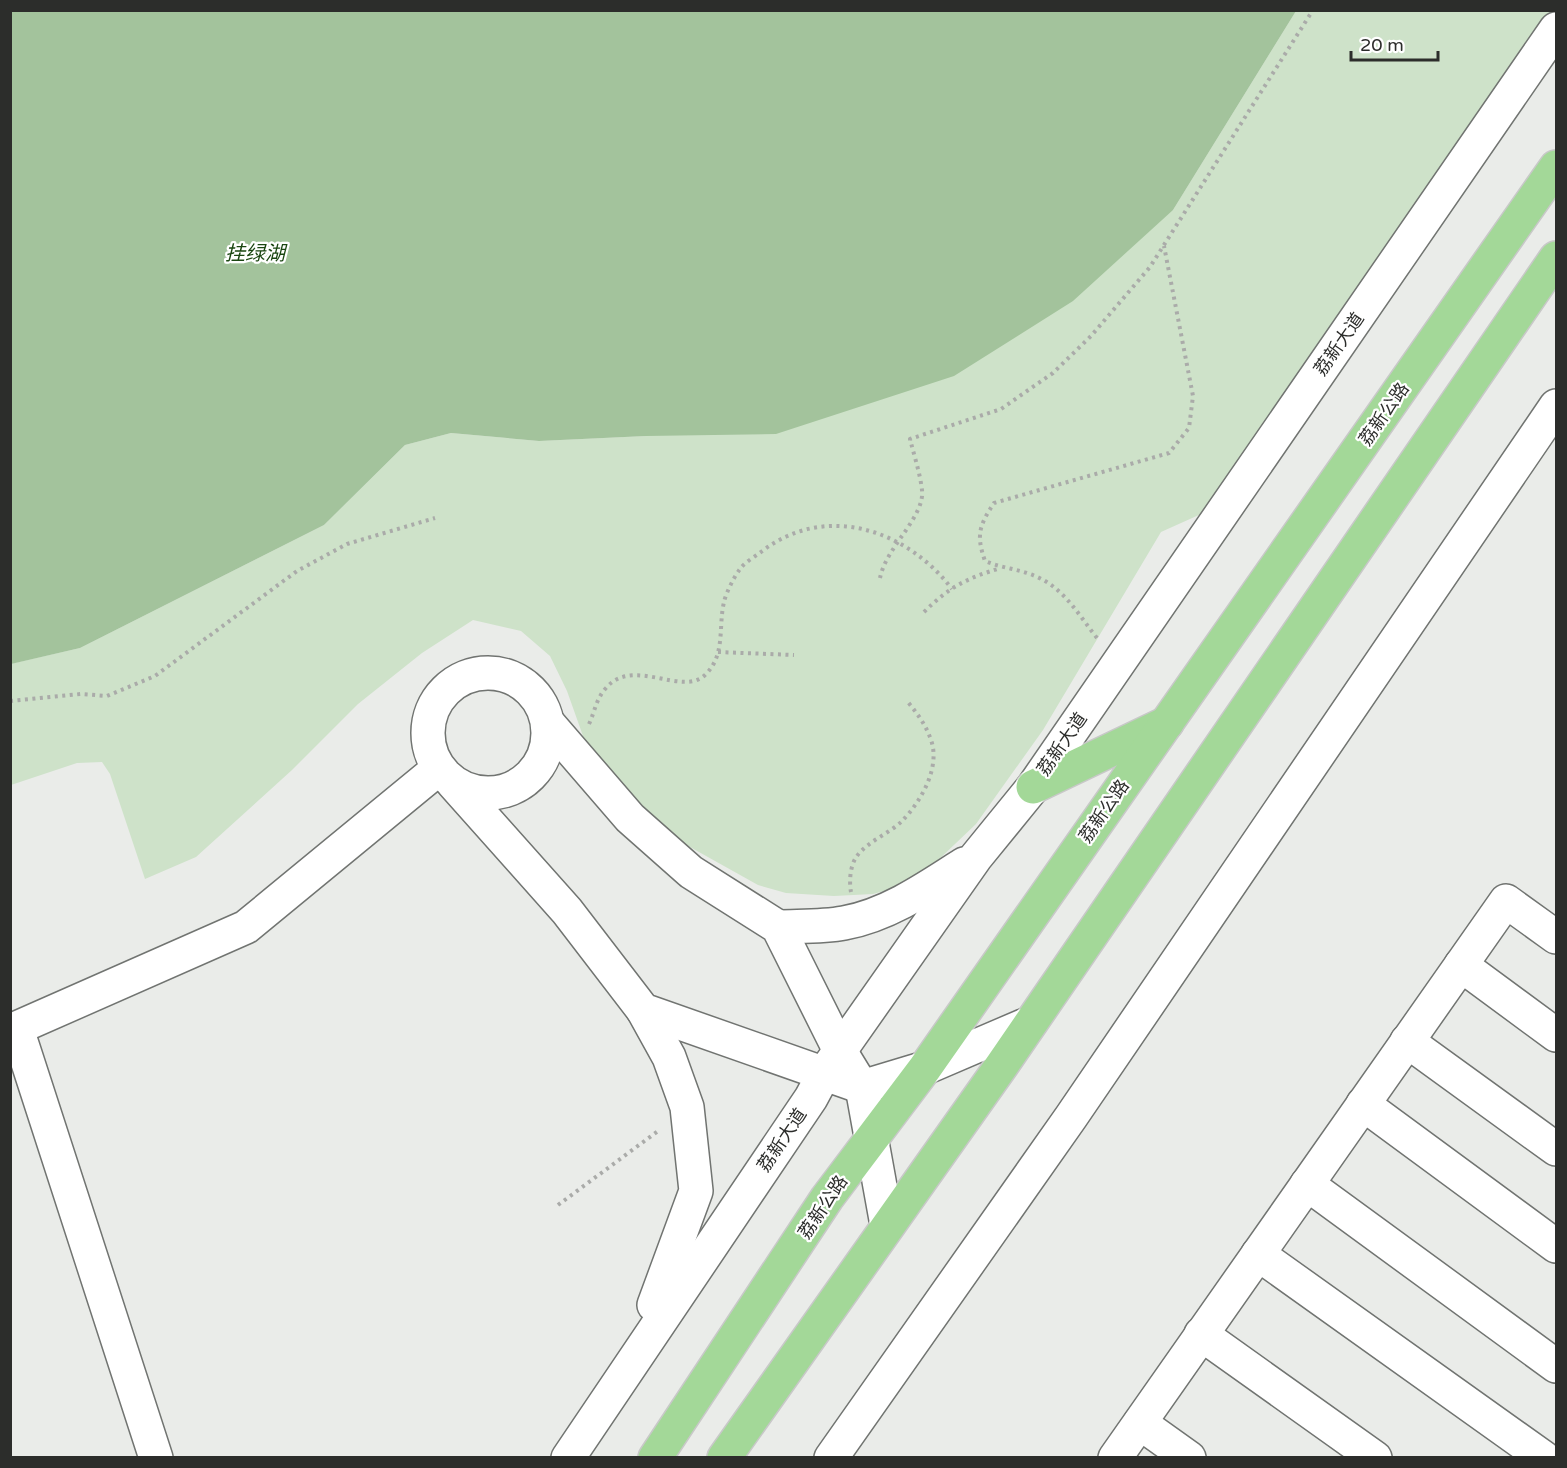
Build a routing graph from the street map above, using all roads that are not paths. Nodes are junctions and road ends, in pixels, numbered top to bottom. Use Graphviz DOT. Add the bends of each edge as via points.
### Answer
graph roads {
  1 [pos="1557,29"];
  2 [pos="1557,167"];
  3 [pos="1557,258"];
  4 [pos="1557,406"];
  5 [pos="1168,722"];
  6 [pos="548,723"];
  7 [pos="446,776"];
  8 [pos="1032,787"];
  9 [pos="976,857"];
  10 [pos="778,927"];
  11 [pos="1557,937"];
  12 [pos="1461,965"];
  13 [pos="643,1010"];
  14 [pos="1030,1023"];
  15 [pos="14,1030"];
  16 [pos="1557,1035"];
  17 [pos="1407,1041"];
  18 [pos="832,1062"];
  19 [pos="925,1068"];
  20 [pos="862,1087"];
  21 [pos="1362,1104"];
  22 [pos="871,1138"];
  23 [pos="1557,1149"];
  24 [pos="1307,1184"];
  25 [pos="887,1225"];
  26 [pos="1557,1246"];
  27 [pos="1258,1254"];
  28 [pos="1201,1334"];
  29 [pos="635,1354"];
  30 [pos="1557,1366"];
  31 [pos="1140,1423"];
  32 [pos="156,1458"];
  33 [pos="568,1458"];
  34 [pos="655,1458"];
  35 [pos="724,1458"];
  36 [pos="831,1458"];
  37 [pos="1115,1458"];
  38 [pos="1189,1458"];
  39 [pos="1375,1458"];
  40 [pos="1544,1458"];
  1 -- 8 [label="street, 荔新大道"];
  2 -- 5 [label="main road, 荔新公路"];
  3 -- 14 [label="main road"];
  4 -- 36 [label="street" via="1071,1117"];
  5 -- 8 [label="main road"];
  5 -- 19 [label="main road, 荔新公路"];
  6 -- 7 [label="street" via="548,743 542,762 529,778 512,789 492,794 472,792"];
  6 -- 7 [label="street" via="542,705 514,679 496,673 458,680 442,693 431,710 427,730 429,751"];
  6 -- 10 [label="street" via="630,818 691,872"];
  7 -- 13 [label="street" via="567,910"];
  7 -- 15 [label="street" via="246,927"];
  8 -- 9 [label="street, 荔新大道"];
  9 -- 10 [label="street" via="904,903 844,923"];
  9 -- 18 [label="street, 荔新大道"];
  10 -- 18 [label="street"];
  11 -- 12 [label="street" via="1506,901"];
  12 -- 16 [label="street"];
  12 -- 17 [label="street"];
  13 -- 18 [label="street"];
  13 -- 29 [label="street" via="669,1057 687,1107 696,1191"];
  14 -- 19 [label="street"];
  14 -- 25 [label="main road"];
  15 -- 32 [label="street"];
  17 -- 21 [label="street"];
  17 -- 23 [label="street"];
  18 -- 20 [label="street"];
  18 -- 29 [label="street, 荔新大道"];
  19 -- 20 [label="street"];
  19 -- 22 [label="main road, 荔新公路"];
  20 -- 22 [label="street"];
  21 -- 24 [label="street"];
  21 -- 26 [label="street"];
  22 -- 25 [label="street"];
  22 -- 34 [label="main road, 荔新公路"];
  24 -- 27 [label="street"];
  24 -- 30 [label="street"];
  25 -- 35 [label="main road"];
  27 -- 28 [label="street"];
  27 -- 40 [label="street"];
  28 -- 31 [label="street"];
  28 -- 39 [label="street"];
  29 -- 33 [label="street, 荔新大道"];
  31 -- 37 [label="street"];
  31 -- 38 [label="street"];
}
